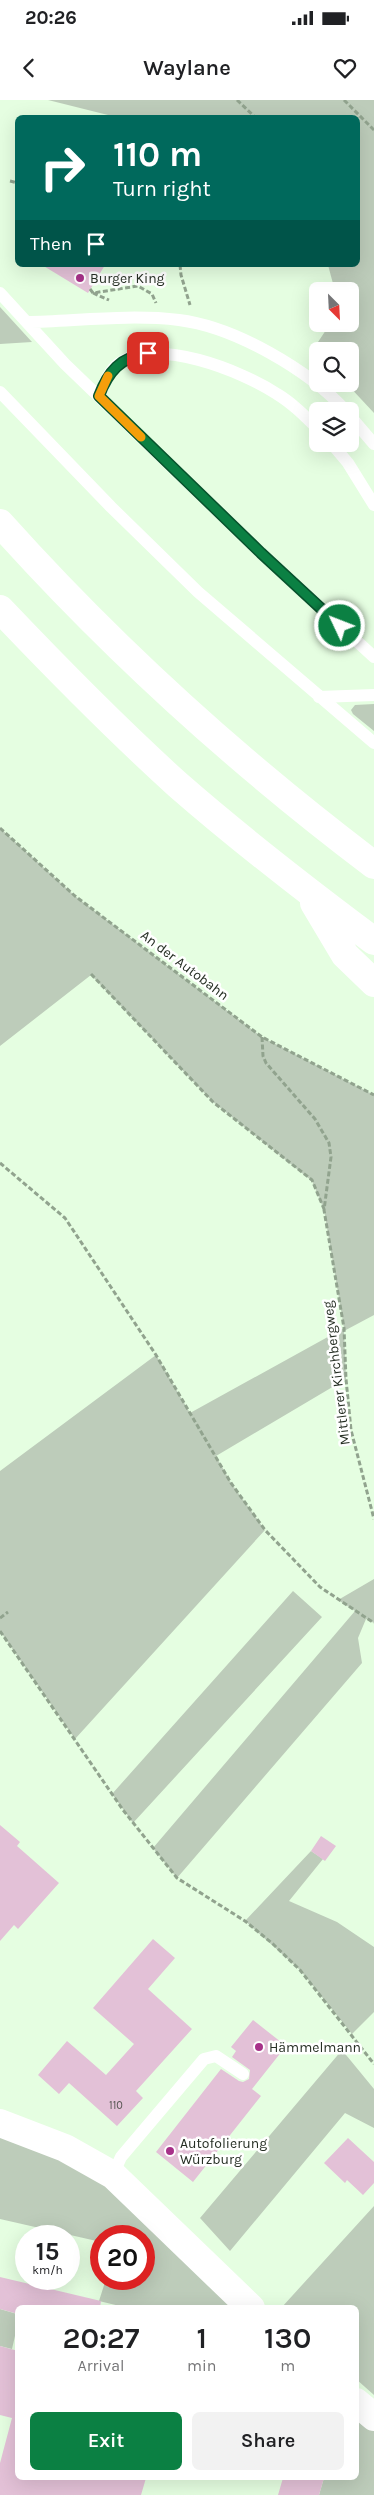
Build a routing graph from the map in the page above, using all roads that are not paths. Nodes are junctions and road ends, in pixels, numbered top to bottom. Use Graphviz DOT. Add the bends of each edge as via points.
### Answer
graph roads {
  1 [pos="0,293"];
  2 [pos="27,322"];
  3 [pos="0,392"];
  4 [pos="99,396"];
  5 [pos="336,402"];
  6 [pos="309,421"];
  7 [pos="359,426"];
  8 [pos="374,444"];
  9 [pos="338,452"];
  10 [pos="374,505"];
  11 [pos="0,523"];
  12 [pos="0,609"];
  13 [pos="371,649"];
  14 [pos="374,695"];
  15 [pos="319,696"];
  16 [pos="374,743"];
  17 [pos="374,865"];
  18 [pos="306,891"];
  19 [pos="374,941"];
  20 [pos="374,984"];
  21 [pos="243,2074"];
  22 [pos="0,2123"];
  23 [pos="113,2176"];
  24 [pos="248,2305"];
  25 [pos="359,2404"];
  26 [pos="374,2417"];
  1 -- 2 [label="lane"];
  2 -- 4 [label="lane"];
  2 -- 5 [label="lane" via="134,317 179,320 238,338 275,355 309,377"];
  3 -- 15 [label="lane" via="198,592"];
  4 -- 6 [label="lane" via="107,377 118,364 139,354 164,354 230,370 277,394"];
  4 -- 13 [label="lane" via="261,553"];
  7 -- 8 [label="lane"];
  9 -- 10 [label="lane"];
  11 -- 17 [label="main road" via="182,707"];
  12 -- 18 [label="main road" via="178,785"];
  14 -- 15 [label="lane"];
  15 -- 16 [label="lane"];
  18 -- 19 [label="main road"];
  18 -- 20 [label="main road" via="345,955"];
  21 -- 23 [label="lane" via="216,2056 204,2059 121,2157"];
  22 -- 23 [label="main road" via="65,2148"];
  23 -- 24 [label="main road"];
  25 -- 26 [label="main road"];
}
